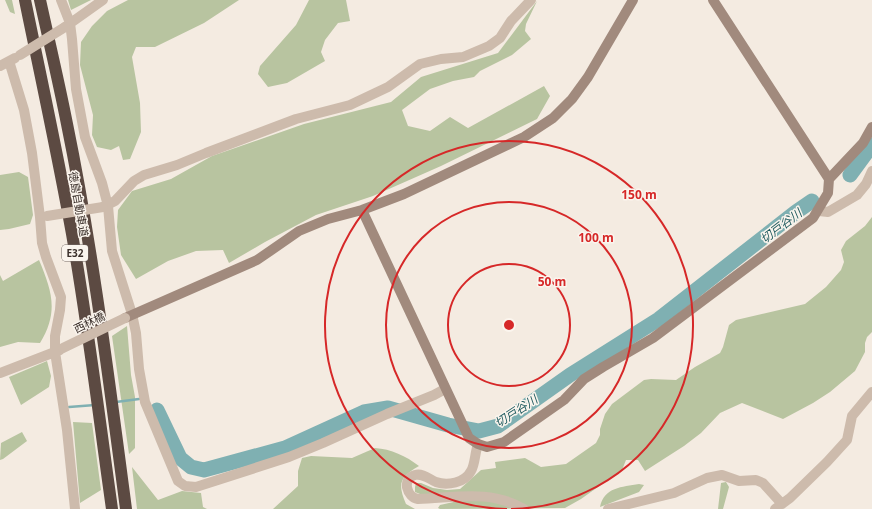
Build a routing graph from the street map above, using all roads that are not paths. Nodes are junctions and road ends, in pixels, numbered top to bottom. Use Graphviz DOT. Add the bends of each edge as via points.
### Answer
graph roads {
  1 [pos="25,0"];
  2 [pos="40,0"];
  3 [pos="61,0"];
  4 [pos="103,0"];
  5 [pos="530,0"];
  6 [pos="633,0"];
  7 [pos="713,0"];
  8 [pos="68,25"];
  9 [pos="5,64"];
  10 [pos="872,127"];
  11 [pos="872,171"];
  12 [pos="828,179"];
  13 [pos="105,206"];
  14 [pos="362,210"];
  15 [pos="819,211"];
  16 [pos="44,216"];
  17 [pos="129,316"];
  18 [pos="59,350"];
  19 [pos="0,373"];
  20 [pos="445,389"];
  21 [pos="872,392"];
  22 [pos="478,444"];
  23 [pos="778,507"];
  24 [pos="75,509"];
  25 [pos="112,509"];
  26 [pos="126,509"];
  27 [pos="524,509"];
  28 [pos="608,509"];
  1 -- 25 [label="highway, 徳島自動車道 / E32" via="72,234"];
  2 -- 26 [label="highway, 徳島自動車道 / E32" via="67,124 87,237"];
  3 -- 8 [label="street"];
  4 -- 8 [label="street"];
  5 -- 13 [label="street" via="500,38 489,46 463,57 420,64 388,87 350,105 296,118 177,165 144,175 134,181 115,201"];
  6 -- 14 [label="street" via="588,77 572,100 553,118 524,137 489,154 404,194"];
  7 -- 12 [label="street"];
  8 -- 9 [label="street, bridge"];
  8 -- 13 [label="street" via="85,137 102,183"];
  9 -- 16 [label="street" via="24,110"];
  10 -- 12 [label="street" via="862,143"];
  11 -- 15 [label="street" via="857,195 828,212"];
  12 -- 15 [label="street" via="828,193"];
  13 -- 16 [label="street, bridge"];
  13 -- 17 [label="street" via="112,251"];
  14 -- 17 [label="street" via="328,219 299,232 257,260"];
  14 -- 20 [label="street"];
  15 -- 22 [label="street" via="653,338 584,379 564,400 504,442 488,446"];
  16 -- 18 [label="street" via="42,243 61,297 55,336"];
  17 -- 18 [label="street, 西林橋, bridge"];
  17 -- 20 [label="street" via="136,333 145,402 178,481 185,486 196,487 289,457"];
  18 -- 19 [label="street, 西林橋"];
  18 -- 24 [label="street"];
  20 -- 22 [label="street" via="469,438"];
  21 -- 23 [label="street" via="852,416 847,440"];
  22 -- 27 [label="street" via="471,472 460,481 444,484 415,475 407,483 409,494 418,499 471,496 492,498 513,502"];
  23 -- 28 [label="street" via="763,483 756,480 739,481 722,475 707,478 674,493"];
}
